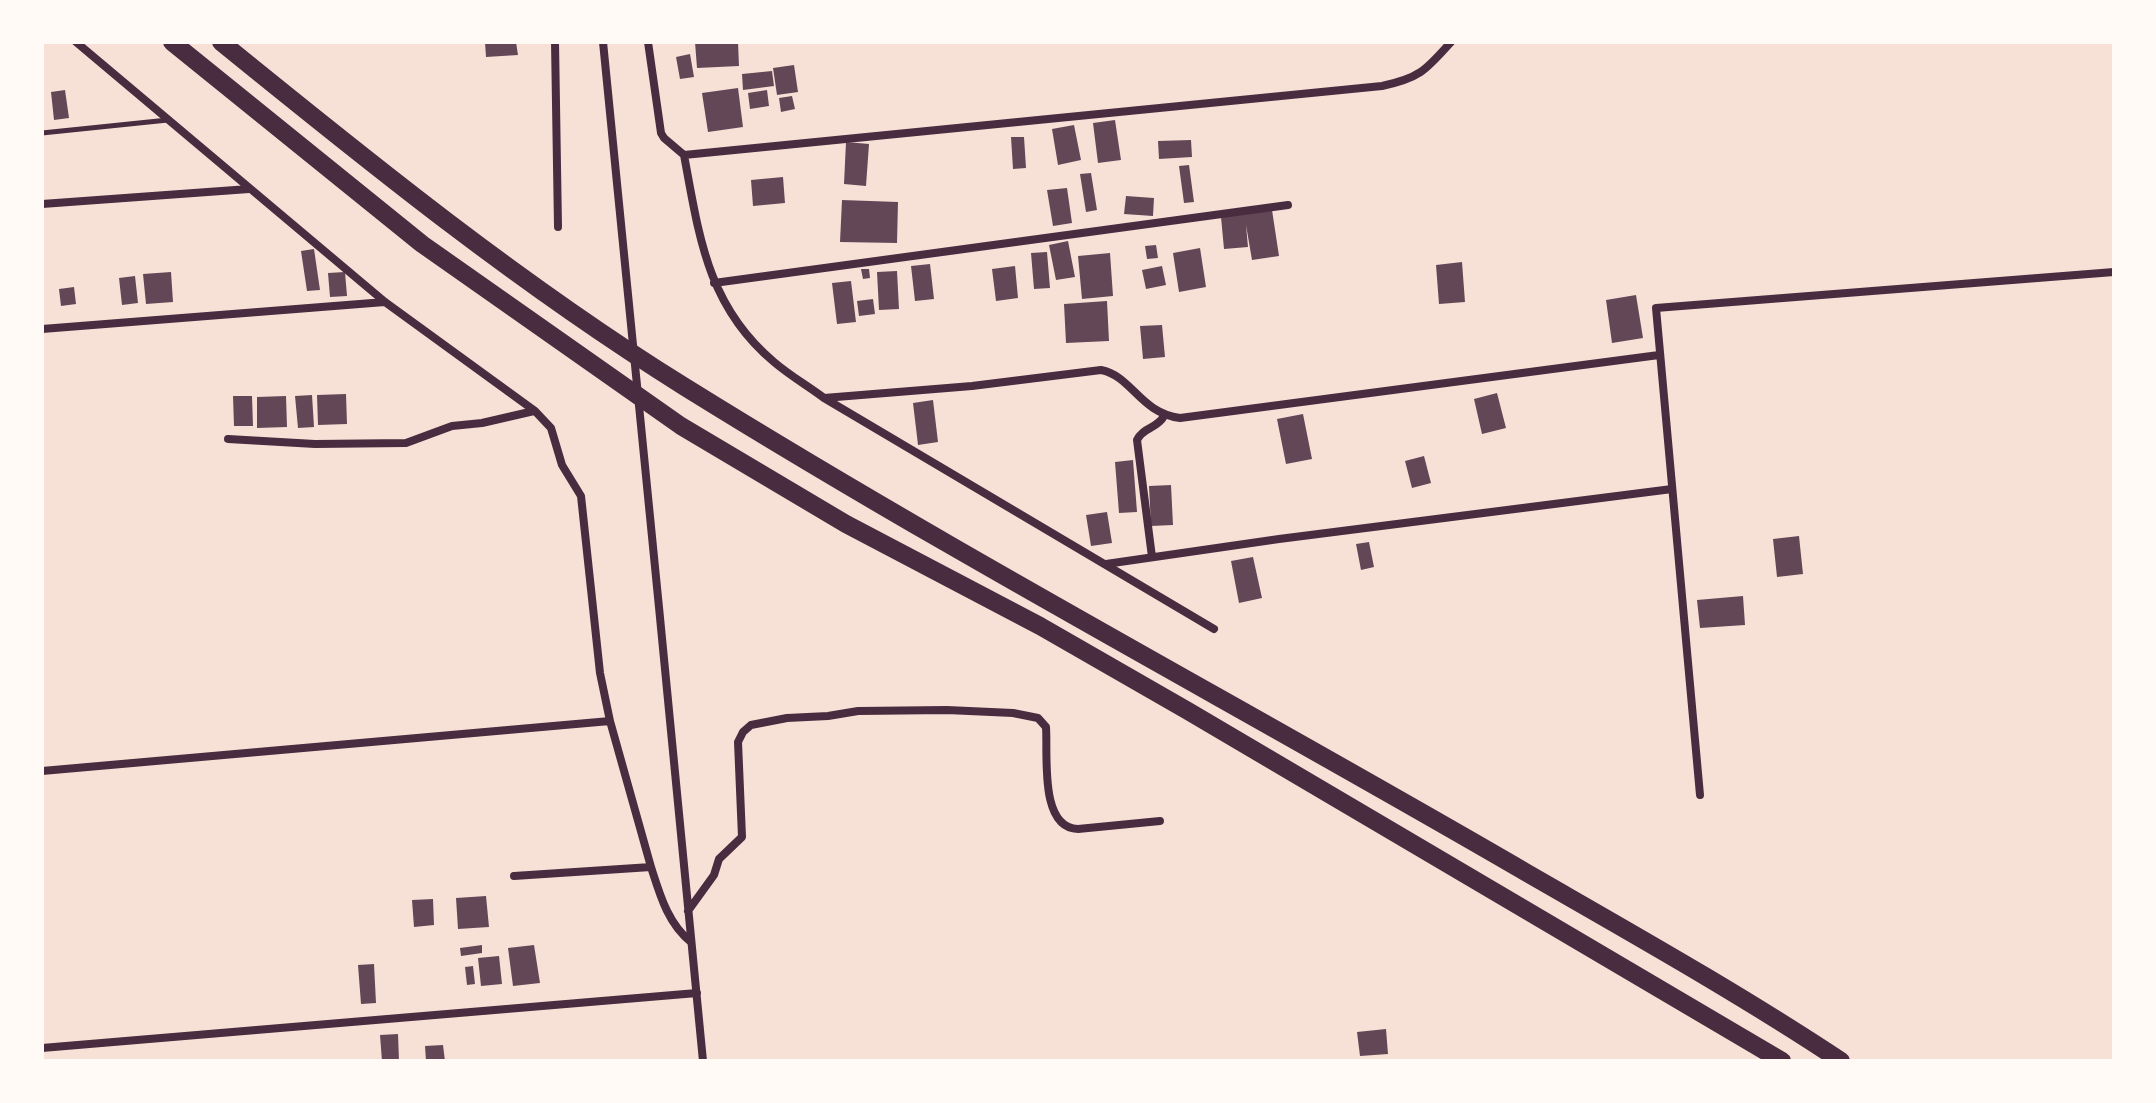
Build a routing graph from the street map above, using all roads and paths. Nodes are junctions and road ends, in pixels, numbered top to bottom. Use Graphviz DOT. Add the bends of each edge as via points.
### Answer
graph roads {
  1 [pos="76,42"];
  2 [pos="172,42"];
  3 [pos="221,42"];
  4 [pos="555,42"];
  5 [pos="603,42"];
  6 [pos="648,42"];
  7 [pos="1451,42"];
  8 [pos="169,120"];
  9 [pos="42,133"];
  10 [pos="684,155"];
  11 [pos="249,189"];
  12 [pos="42,204"];
  13 [pos="1288,205"];
  14 [pos="558,227"];
  15 [pos="2114,272"];
  16 [pos="714,283"];
  17 [pos="385,302"];
  18 [pos="42,329"];
  19 [pos="1659,355"];
  20 [pos="824,398"];
  21 [pos="535,411"];
  22 [pos="1164,416"];
  23 [pos="228,439"];
  24 [pos="1672,489"];
  25 [pos="1152,557"];
  26 [pos="1106,564"];
  27 [pos="1214,629"];
  28 [pos="610,721"];
  29 [pos="42,771"];
  30 [pos="1700,795"];
  31 [pos="1160,821"];
  32 [pos="651,867"];
  33 [pos="514,876"];
  34 [pos="688,911"];
  35 [pos="691,942"];
  36 [pos="697,993"];
  37 [pos="42,1048"];
  38 [pos="703,1061"];
  39 [pos="1782,1061"];
  40 [pos="1841,1061"];
  1 -- 8 [label="street"];
  2 -- 39 [label="highway" via="422,244 681,426 846,524 1188,711"];
  3 -- 40 [label="highway" via="444,219 680,384 865,496 1775,1016"];
  4 -- 14 [label="street"];
  5 -- 34 [label="street"];
  6 -- 10 [label="street" via="661,133"];
  7 -- 10 [label="street" via="1410,80 1382,86"];
  8 -- 9 [label="lane"];
  8 -- 11 [label="street"];
  10 -- 16 [label="street" via="701,248"];
  11 -- 12 [label="street"];
  11 -- 17 [label="street"];
  13 -- 16 [label="street"];
  15 -- 19 [label="street" via="1656,308"];
  16 -- 20 [label="street" via="753,342"];
  17 -- 18 [label="street"];
  17 -- 21 [label="street"];
  19 -- 22 [label="street" via="1205,416"];
  19 -- 24 [label="street"];
  20 -- 22 [label="street" via="1101,370"];
  20 -- 26 [label="street"];
  21 -- 23 [label="street" via="452,426 406,443"];
  21 -- 28 [label="street" via="551,428 562,465 581,496 595,640"];
  22 -- 25 [label="street" via="1137,440"];
  24 -- 25 [label="street"];
  24 -- 30 [label="street"];
  25 -- 26 [label="street"];
  26 -- 27 [label="street"];
  28 -- 29 [label="street"];
  28 -- 32 [label="street"];
  31 -- 34 [label="street" via="1078,829 1062,824 1051,807 1046,727 1029,715 858,711 787,718 751,725 743,732 738,742 742,837 719,859"];
  32 -- 33 [label="street"];
  32 -- 35 [label="street" via="672,922"];
  34 -- 35 [label="street"];
  35 -- 36 [label="street"];
  36 -- 37 [label="street"];
  36 -- 38 [label="street"];
}
